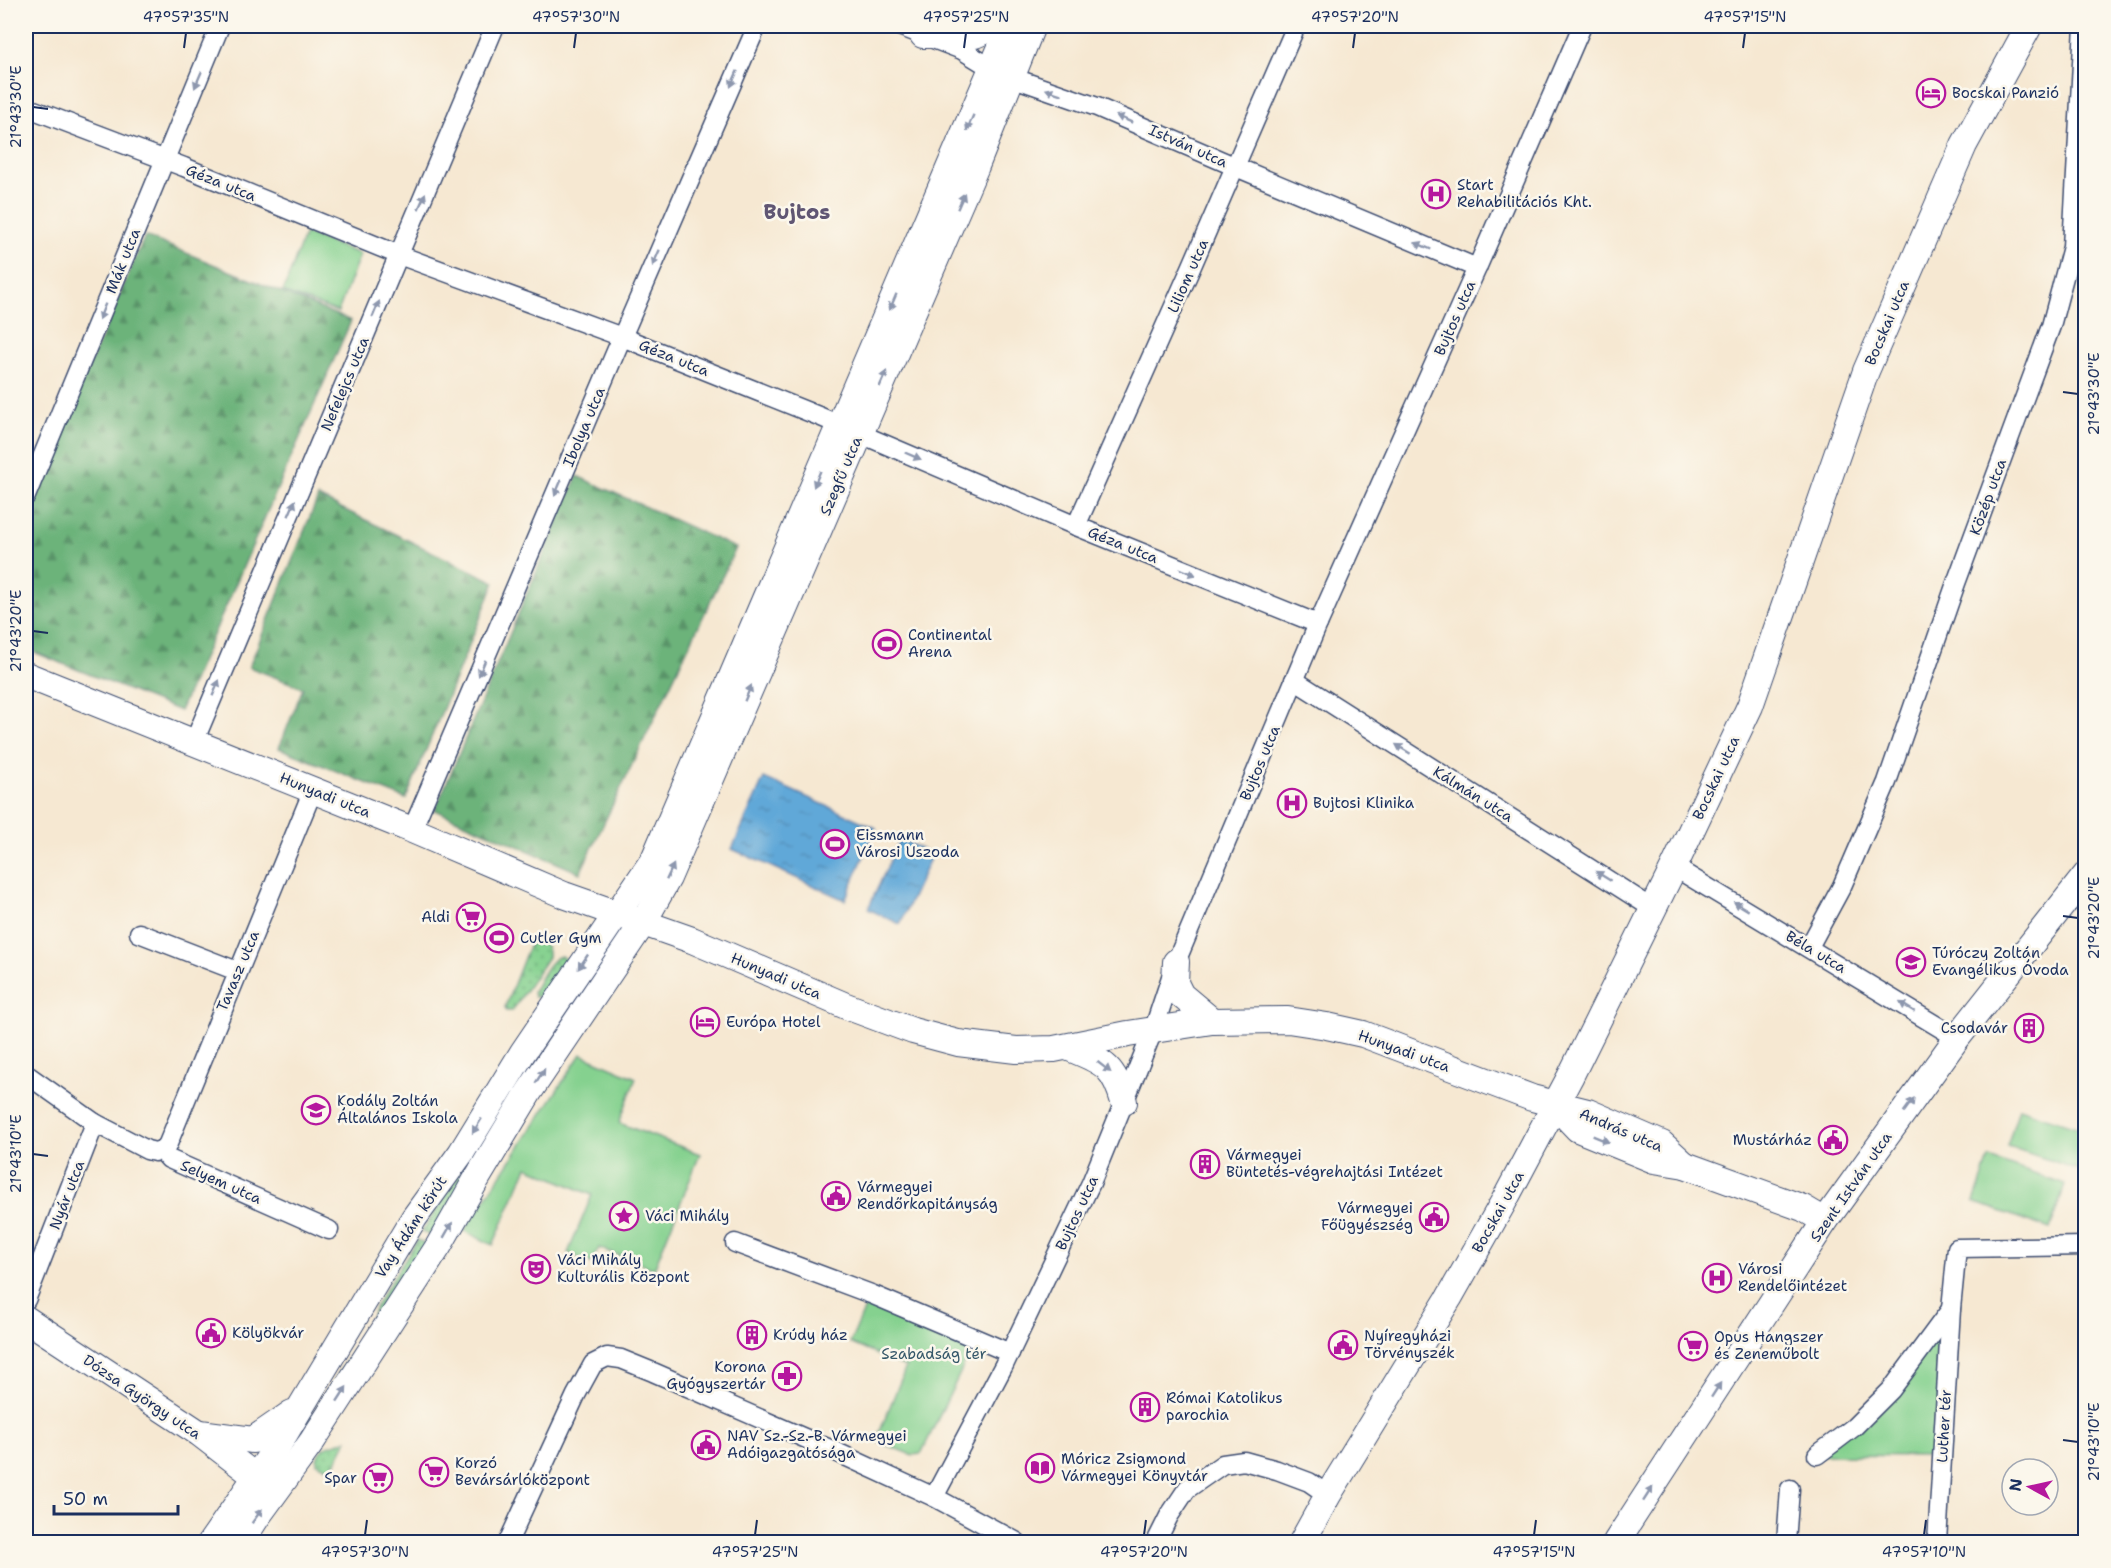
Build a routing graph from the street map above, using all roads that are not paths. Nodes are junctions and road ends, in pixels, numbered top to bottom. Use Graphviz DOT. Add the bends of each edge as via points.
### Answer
graph roads {
  1 [pos="220,26"];
  2 [pos="495,26"];
  3 [pos="757,26"];
  4 [pos="899,26"];
  5 [pos="996,26"];
  6 [pos="1010,26"];
  7 [pos="1032,26"];
  8 [pos="1296,26"];
  9 [pos="1582,26"];
  10 [pos="2029,26"];
  11 [pos="2084,26"];
  12 [pos="923,35"];
  13 [pos="1002,73"];
  14 [pos="26,106"];
  15 [pos="164,161"];
  16 [pos="1236,167"];
  17 [pos="2079,250"];
  18 [pos="399,255"];
  19 [pos="1477,268"];
  20 [pos="622,337"];
  21 [pos="850,429"];
  22 [pos="26,496"];
  23 [pos="1076,526"];
  24 [pos="1318,624"];
  25 [pos="26,675"];
  26 [pos="1294,680"];
  27 [pos="194,742"];
  28 [pos="313,790"];
  29 [pos="412,830"];
  30 [pos="1674,867"];
  31 [pos="2085,875"];
  32 [pos="1652,908"];
  33 [pos="616,914"];
  34 [pos="643,923"];
  35 [pos="139,933"];
  36 [pos="1809,947"];
  37 [pos="1176,962"];
  38 [pos="237,971"];
  39 [pos="1212,1021"];
  40 [pos="1153,1031"];
  41 [pos="1957,1038"];
  42 [pos="1067,1047"];
  43 [pos="26,1074"];
  44 [pos="1124,1102"];
  45 [pos="1555,1105"];
  46 [pos="95,1123"];
  47 [pos="161,1150"];
  48 [pos="1825,1221"];
  49 [pos="329,1230"];
  50 [pos="735,1243"];
  51 [pos="2085,1246"];
  52 [pos="26,1300"];
  53 [pos="1951,1309"];
  54 [pos="26,1319"];
  55 [pos="1010,1353"];
  56 [pos="302,1406"];
  57 [pos="199,1433"];
  58 [pos="1817,1455"];
  59 [pos="266,1485"];
  60 [pos="1790,1489"];
  61 [pos="1328,1495"];
  62 [pos="934,1497"];
  63 [pos="211,1542"];
  64 [pos="241,1542"];
  65 [pos="508,1542"];
  66 [pos="1017,1542"];
  67 [pos="1156,1542"];
  68 [pos="1302,1542"];
  69 [pos="1616,1542"];
  70 [pos="1786,1542"];
  71 [pos="1937,1542"];
  1 -- 15 [label="street, Mák utca, one-way"];
  18 -- 2 [label="street, Nefelejcs utca, one-way"];
  3 -- 20 [label="street, Ibolya utca, one-way"];
  4 -- 12 [label="street, István utca"];
  5 -- 12 [label="street" via="975,35"];
  6 -- 13 [label="street, Szegfű utca"];
  7 -- 13 [label="street, Szegfű utca"];
  8 -- 16 [label="street, Liliom utca"];
  9 -- 19 [label="street, Bujtos utca"];
  10 -- 30 [label="street, Bocskai utca" via="1964,145 1866,371 1750,706"];
  11 -- 17 [label="street, Közép utca"];
  12 -- 13 [label="street, István utca" via="962,50"];
  16 -- 13 [label="street, István utca, one-way" via="1097,106"];
  13 -- 21 [label="street, Szegfű utca" via="976,166"];
  14 -- 15 [label="street, Géza utca"];
  15 -- 18 [label="street, Géza utca"];
  15 -- 22 [label="street, Mák utca, one-way"];
  19 -- 16 [label="street, István utca, one-way"];
  16 -- 23 [label="street, Liliom utca"];
  17 -- 36 [label="street, Közép utca" via="1887,782 1842,886"];
  18 -- 20 [label="street, Géza utca"];
  27 -- 18 [label="street, Nefelejcs utca, one-way"];
  19 -- 24 [label="street, Bujtos utca"];
  20 -- 21 [label="street, Géza utca"];
  20 -- 29 [label="street, Ibolya utca, one-way"];
  21 -- 23 [label="street, Géza utca, one-way"];
  21 -- 33 [label="street, Szegfű utca, one-way" via="654,859"];
  34 -- 21 [label="street, Szegfű utca, one-way" via="668,878"];
  23 -- 24 [label="street, Géza utca, one-way"];
  24 -- 26 [label="street, Bujtos utca"];
  25 -- 27 [label="street, Hunyadi utca"];
  32 -- 26 [label="street, Kálmán utca, one-way"];
  26 -- 37 [label="street, Bujtos utca"];
  27 -- 28 [label="street, Hunyadi utca"];
  28 -- 29 [label="street, Hunyadi utca"];
  28 -- 38 [label="street, Tavasz utca"];
  29 -- 33 [label="street, Hunyadi utca"];
  30 -- 32 [label="street, Bocskai utca"];
  36 -- 30 [label="street, Béla utca, one-way"];
  31 -- 41 [label="street, Szent István utca"];
  32 -- 45 [label="street, Bocskai utca"];
  33 -- 34 [label="street, Hunyadi utca"];
  33 -- 56 [label="street, Vay Ádám körút, one-way" via="461,1153 414,1218"];
  34 -- 42 [label="street, Hunyadi utca" via="913,1031 993,1048"];
  59 -- 34 [label="street, Vay Ádám körút, one-way" via="311,1443 438,1247 529,1092"];
  35 -- 38 [label="street"];
  41 -- 36 [label="street, Béla utca, one-way"];
  37 -- 39 [label="street" via="1175,983 1181,995"];
  37 -- 40 [label="street, Bujtos utca"];
  38 -- 47 [label="street, Tavasz utca" via="167,1146"];
  39 -- 40 [label="street, Hunyadi utca"];
  39 -- 45 [label="street, Hunyadi utca" via="1288,1020 1363,1034"];
  40 -- 42 [label="street, Hunyadi utca"];
  40 -- 44 [label="street, Bujtos utca"];
  48 -- 41 [label="street, Szent István utca, one-way"];
  42 -- 44 [label="street, one-way" via="1113,1073"];
  43 -- 46 [label="street, Selyem utca"];
  44 -- 55 [label="street, Bujtos utca" via="1091,1184"];
  45 -- 48 [label="street, András utca" via="1588,1112 1662,1144 1685,1165 1803,1208"];
  45 -- 61 [label="street, Bocskai utca" via="1449,1298"];
  46 -- 47 [label="street, Selyem utca" via="147,1150"];
  46 -- 52 [label="street, Nyár utca"];
  47 -- 49 [label="street, Selyem utca" via="169,1159"];
  69 -- 48 [label="street, Szent István utca, one-way"];
  50 -- 55 [label="street"];
  51 -- 53 [label="street, Luther tér" via="1957,1248"];
  53 -- 58 [label="street" via="1891,1390 1854,1427"];
  53 -- 71 [label="street, Luther tér"];
  54 -- 57 [label="street, Dózsa György utca"];
  55 -- 62 [label="street, Bujtos utca"];
  56 -- 57 [label="street" via="253,1440"];
  56 -- 59 [label="street, Vay Ádám körút"];
  57 -- 59 [label="street, Dózsa György utca"];
  59 -- 63 [label="street, Vay Ádám körút" via="236,1503"];
  64 -- 59 [label="street, Vay Ádám körút, one-way"];
  60 -- 70 [label="street"];
  61 -- 67 [label="street" via="1309,1482 1277,1470 1244,1461 1223,1464 1187,1490"];
  61 -- 68 [label="street, Bocskai utca"];
  62 -- 65 [label="street" via="621,1359 607,1357 593,1364 576,1395"];
  62 -- 66 [label="street"];
}
